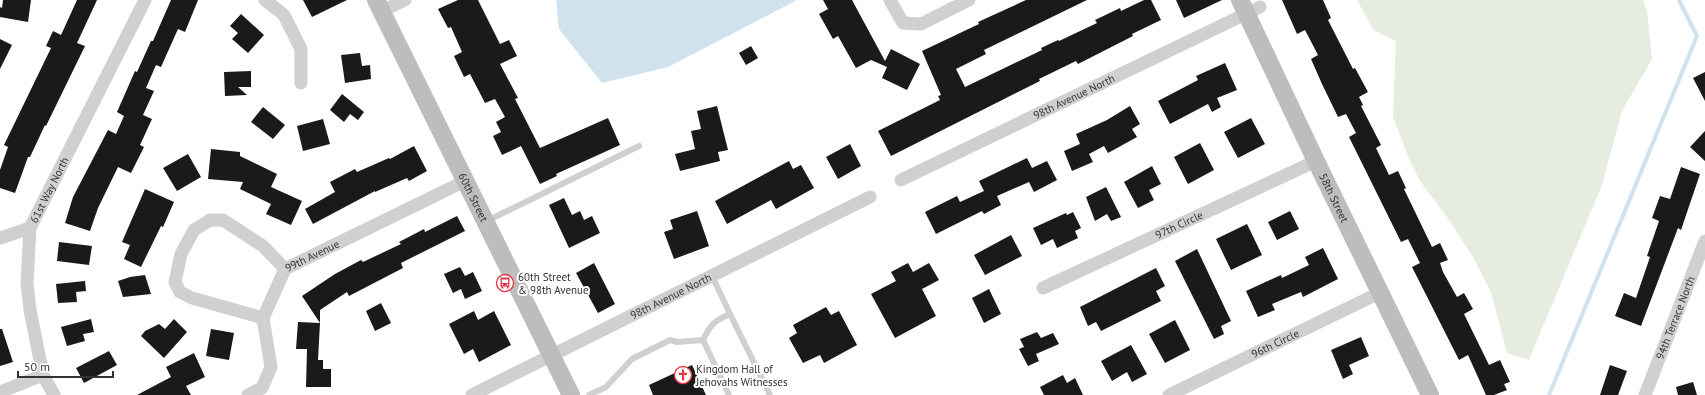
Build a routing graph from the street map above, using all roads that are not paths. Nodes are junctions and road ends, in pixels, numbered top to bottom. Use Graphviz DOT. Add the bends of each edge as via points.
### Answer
graph roads {
  1 [pos="145,0"];
  2 [pos="265,0"];
  3 [pos="404,0"];
  4 [pos="890,0"];
  5 [pos="969,0"];
  6 [pos="379,6"];
  7 [pos="1249,7"];
  8 [pos="301,83"];
  9 [pos="639,146"];
  10 [pos="1316,161"];
  11 [pos="902,180"];
  12 [pos="465,181"];
  13 [pos="870,197"];
  14 [pos="485,221"];
  15 [pos="30,228"];
  16 [pos="0,238"];
  17 [pos="1705,241"];
  18 [pos="286,269"];
  19 [pos="712,276"];
  20 [pos="1043,288"];
  21 [pos="1380,290"];
  22 [pos="730,314"];
  23 [pos="263,318"];
  24 [pos="703,340"];
  25 [pos="552,356"];
  26 [pos="43,375"];
  27 [pos="0,392"];
  28 [pos="54,395"];
  29 [pos="248,395"];
  30 [pos="472,395"];
  31 [pos="571,395"];
  32 [pos="589,395"];
  33 [pos="729,395"];
  34 [pos="770,395"];
  35 [pos="1169,395"];
  36 [pos="1430,395"];
  37 [pos="1644,395"];
  1 -- 15 [label="street, 61st Way North"];
  2 -- 8 [label="street" via="284,15 302,49"];
  3 -- 6 [label="street"];
  4 -- 5 [label="street" via="903,23 921,24"];
  6 -- 12 [label="street, 60th Street"];
  7 -- 10 [label="street, 58th Street"];
  7 -- 11 [label="street, 98th Avenue North"];
  9 -- 14 [label="lane"];
  10 -- 20 [label="street, 97th Circle"];
  10 -- 21 [label="street, 58th Street"];
  12 -- 14 [label="street, 60th Street"];
  12 -- 18 [label="street, 99th Avenue"];
  13 -- 19 [label="street, 98th Avenue North"];
  14 -- 25 [label="street, 60th Street"];
  15 -- 16 [label="street"];
  15 -- 26 [label="street, 61st Way North" via="27,282"];
  17 -- 37 [label="street, 94th Terrace North"];
  18 -- 23 [label="street, 99th Avenue"];
  18 -- 23 [label="street" via="263,246 223,220 210,220 194,230 181,254 175,282 180,292 192,298"];
  19 -- 22 [label="lane"];
  19 -- 25 [label="street, 98th Avenue North"];
  21 -- 35 [label="street, 96th Circle"];
  21 -- 36 [label="street, 58th Street"];
  22 -- 24 [label="lane" via="716,320"];
  22 -- 34 [label="lane"];
  23 -- 29 [label="street" via="271,367 262,388"];
  24 -- 32 [label="lane" via="670,340 632,359 606,387"];
  24 -- 33 [label="lane"];
  25 -- 30 [label="street, 98th Avenue North"];
  25 -- 31 [label="street, 60th Street"];
  26 -- 27 [label="street"];
  26 -- 28 [label="street, 61st Way North"];
}
